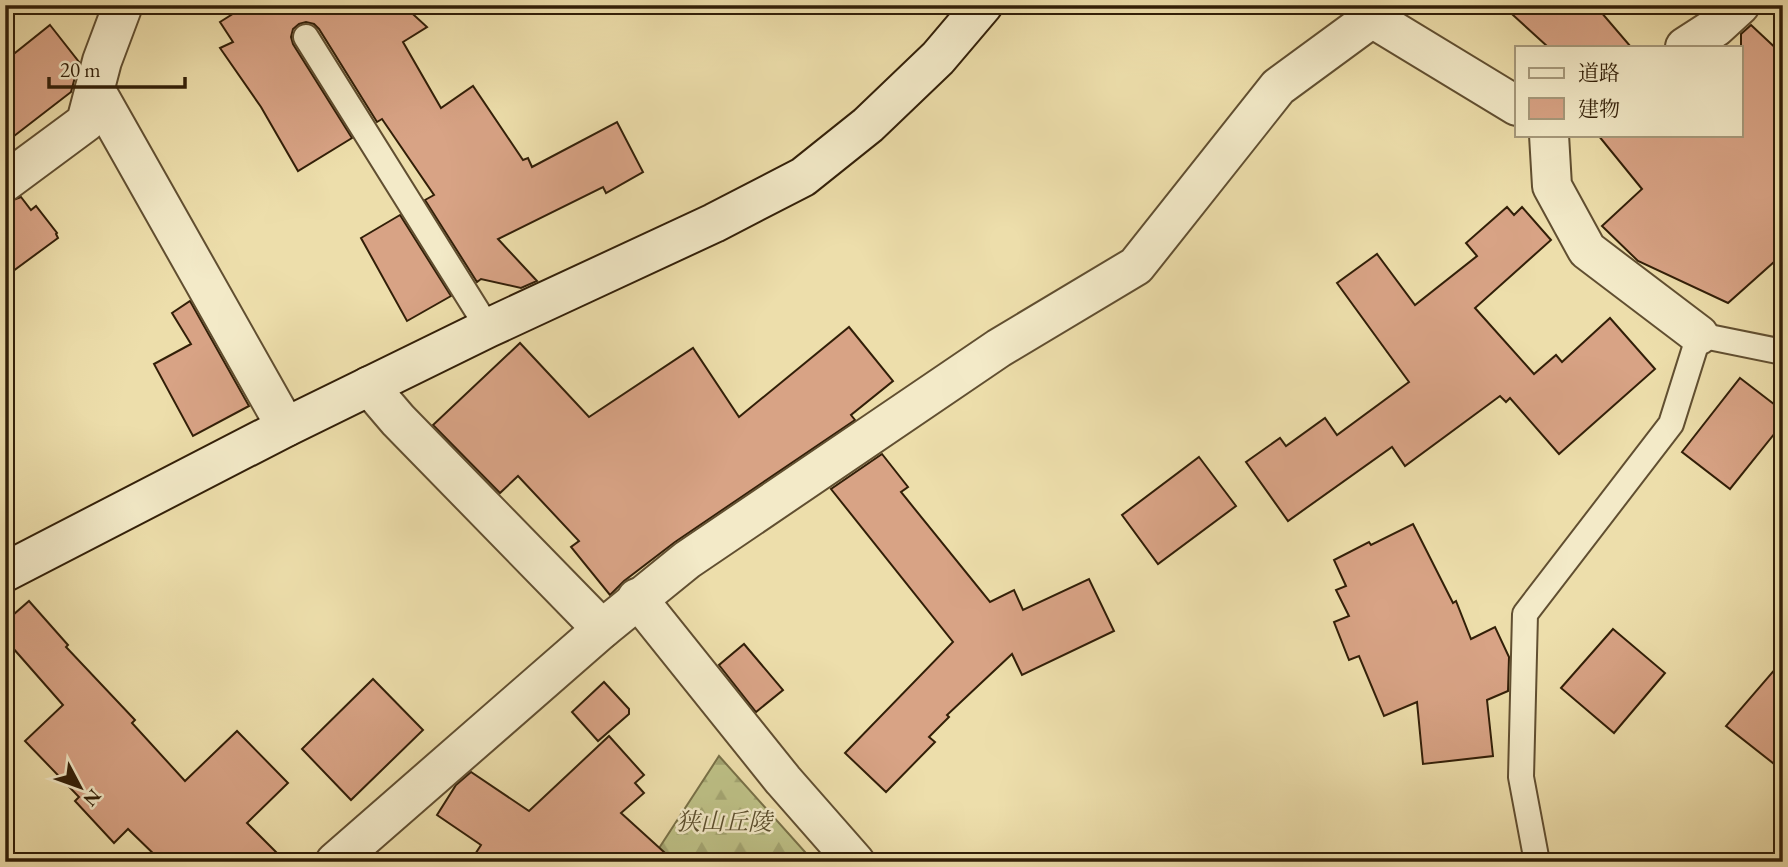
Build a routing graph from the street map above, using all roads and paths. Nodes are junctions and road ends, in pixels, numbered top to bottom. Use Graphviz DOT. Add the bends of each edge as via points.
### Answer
graph roads {
  1 [pos="123,5"];
  2 [pos="983,5"];
  3 [pos="1740,5"];
  4 [pos="1370,12"];
  5 [pos="306,37"];
  6 [pos="1686,46"];
  7 [pos="95,89"];
  8 [pos="1515,105"];
  9 [pos="1551,136"];
  10 [pos="5,182"];
  11 [pos="488,328"];
  12 [pos="1699,335"];
  13 [pos="1783,352"];
  14 [pos="369,386"];
  15 [pos="286,427"];
  16 [pos="5,572"];
  17 [pos="637,598"];
  18 [pos="602,629"];
  19 [pos="335,862"];
  20 [pos="855,862"];
  21 [pos="1537,862"];
  1 -- 7 [label="street"];
  2 -- 11 [label="street" via="938,58 868,125 803,177"];
  3 -- 6 [label="street"];
  4 -- 8 [label="street"];
  4 -- 17 [label="street" via="1278,87 1136,266 999,348"];
  5 -- 11 [label="lane"];
  7 -- 10 [label="street" via="86,122"];
  7 -- 15 [label="street"];
  9 -- 12 [label="street" via="1552,187 1587,250"];
  11 -- 14 [label="street"];
  12 -- 13 [label="lane"];
  12 -- 21 [label="lane" via="1671,424 1525,614 1521,777"];
  14 -- 15 [label="street"];
  14 -- 18 [label="street"];
  15 -- 16 [label="street"];
  17 -- 18 [label="street"];
  17 -- 20 [label="street"];
  18 -- 19 [label="street"];
}
